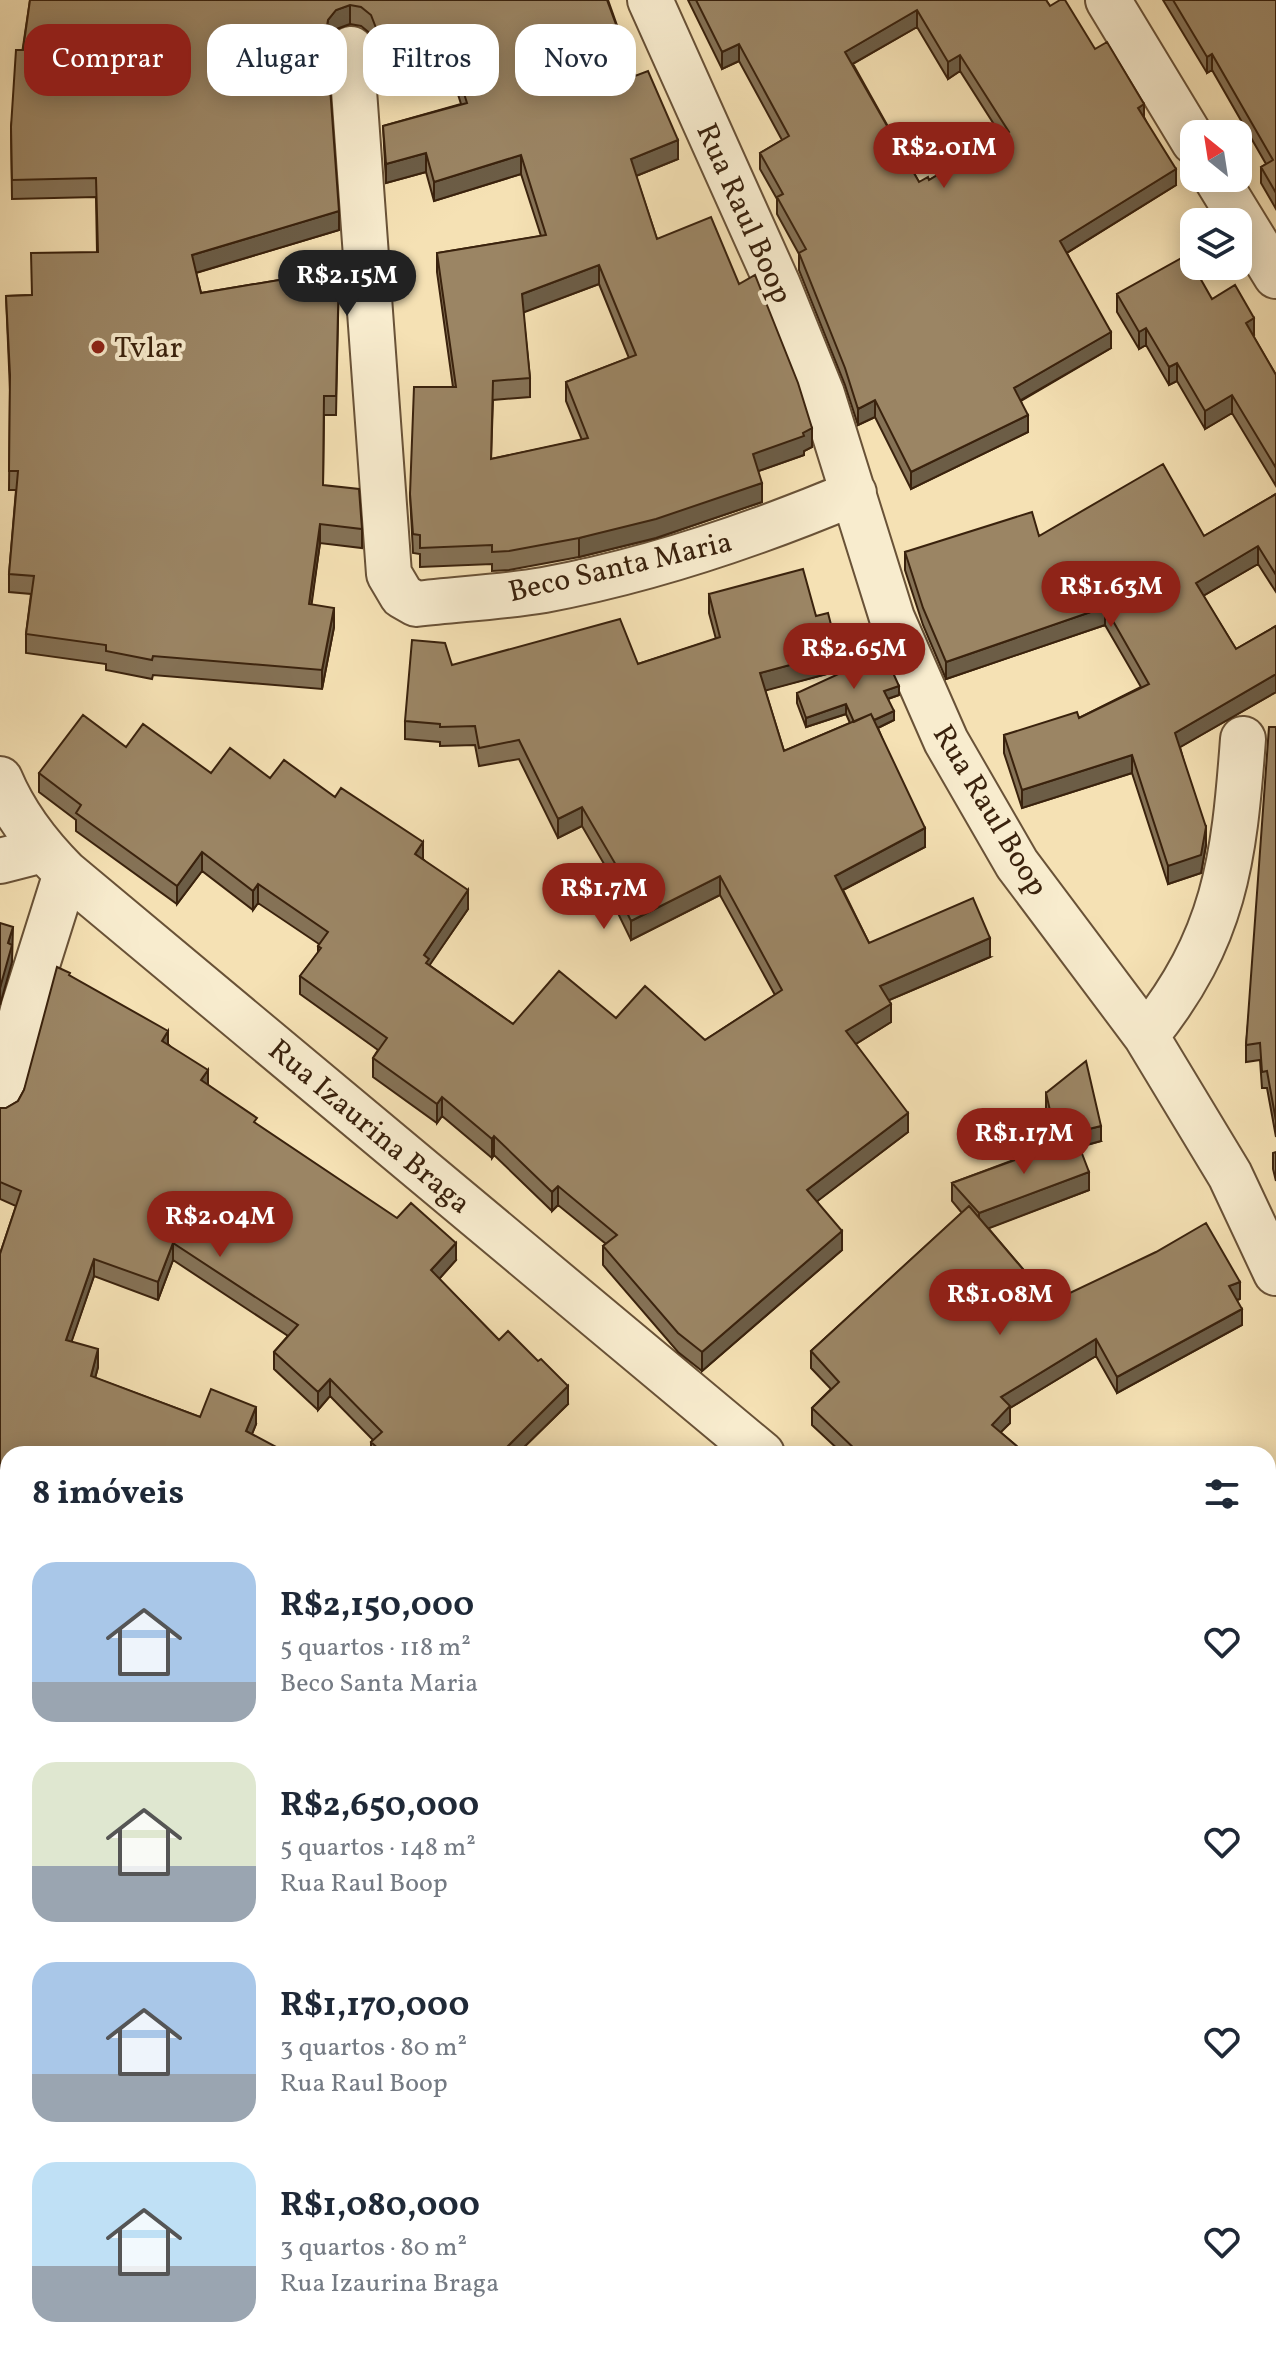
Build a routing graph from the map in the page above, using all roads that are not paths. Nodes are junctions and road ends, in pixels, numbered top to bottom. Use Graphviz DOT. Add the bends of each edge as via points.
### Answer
graph roads {
  1 [pos="650,0"];
  2 [pos="1108,0"];
  3 [pos="351,49"];
  4 [pos="1181,120"];
  5 [pos="1225,192"];
  6 [pos="1276,276"];
  7 [pos="854,493"];
  8 [pos="1243,739"];
  9 [pos="0,779"];
  10 [pos="0,861"];
  11 [pos="54,861"];
  12 [pos="1146,1036"];
  13 [pos="0,1101"];
  14 [pos="1276,1273"];
  15 [pos="752,1446"];
  1 -- 7 [label="street, Rua Raul Boop" via="778,285"];
  2 -- 4 [label="street"];
  3 -- 7 [label="street, Beco Santa Maria" via="389,574 402,596 416,604 544,590 695,554"];
  5 -- 6 [label="street"];
  7 -- 12 [label="street, Rua Raul Boop" via="892,618 946,741 1017,864"];
  8 -- 12 [label="street" via="1236,825 1215,920 1196,963"];
  9 -- 11 [label="street, Rua Izaurina Braga" via="9,800"];
  10 -- 11 [label="street"];
  11 -- 13 [label="street"];
  11 -- 15 [label="street, Rua Izaurina Braga"];
  12 -- 14 [label="street, Rua Raul Boop" via="1230,1175"];
}
